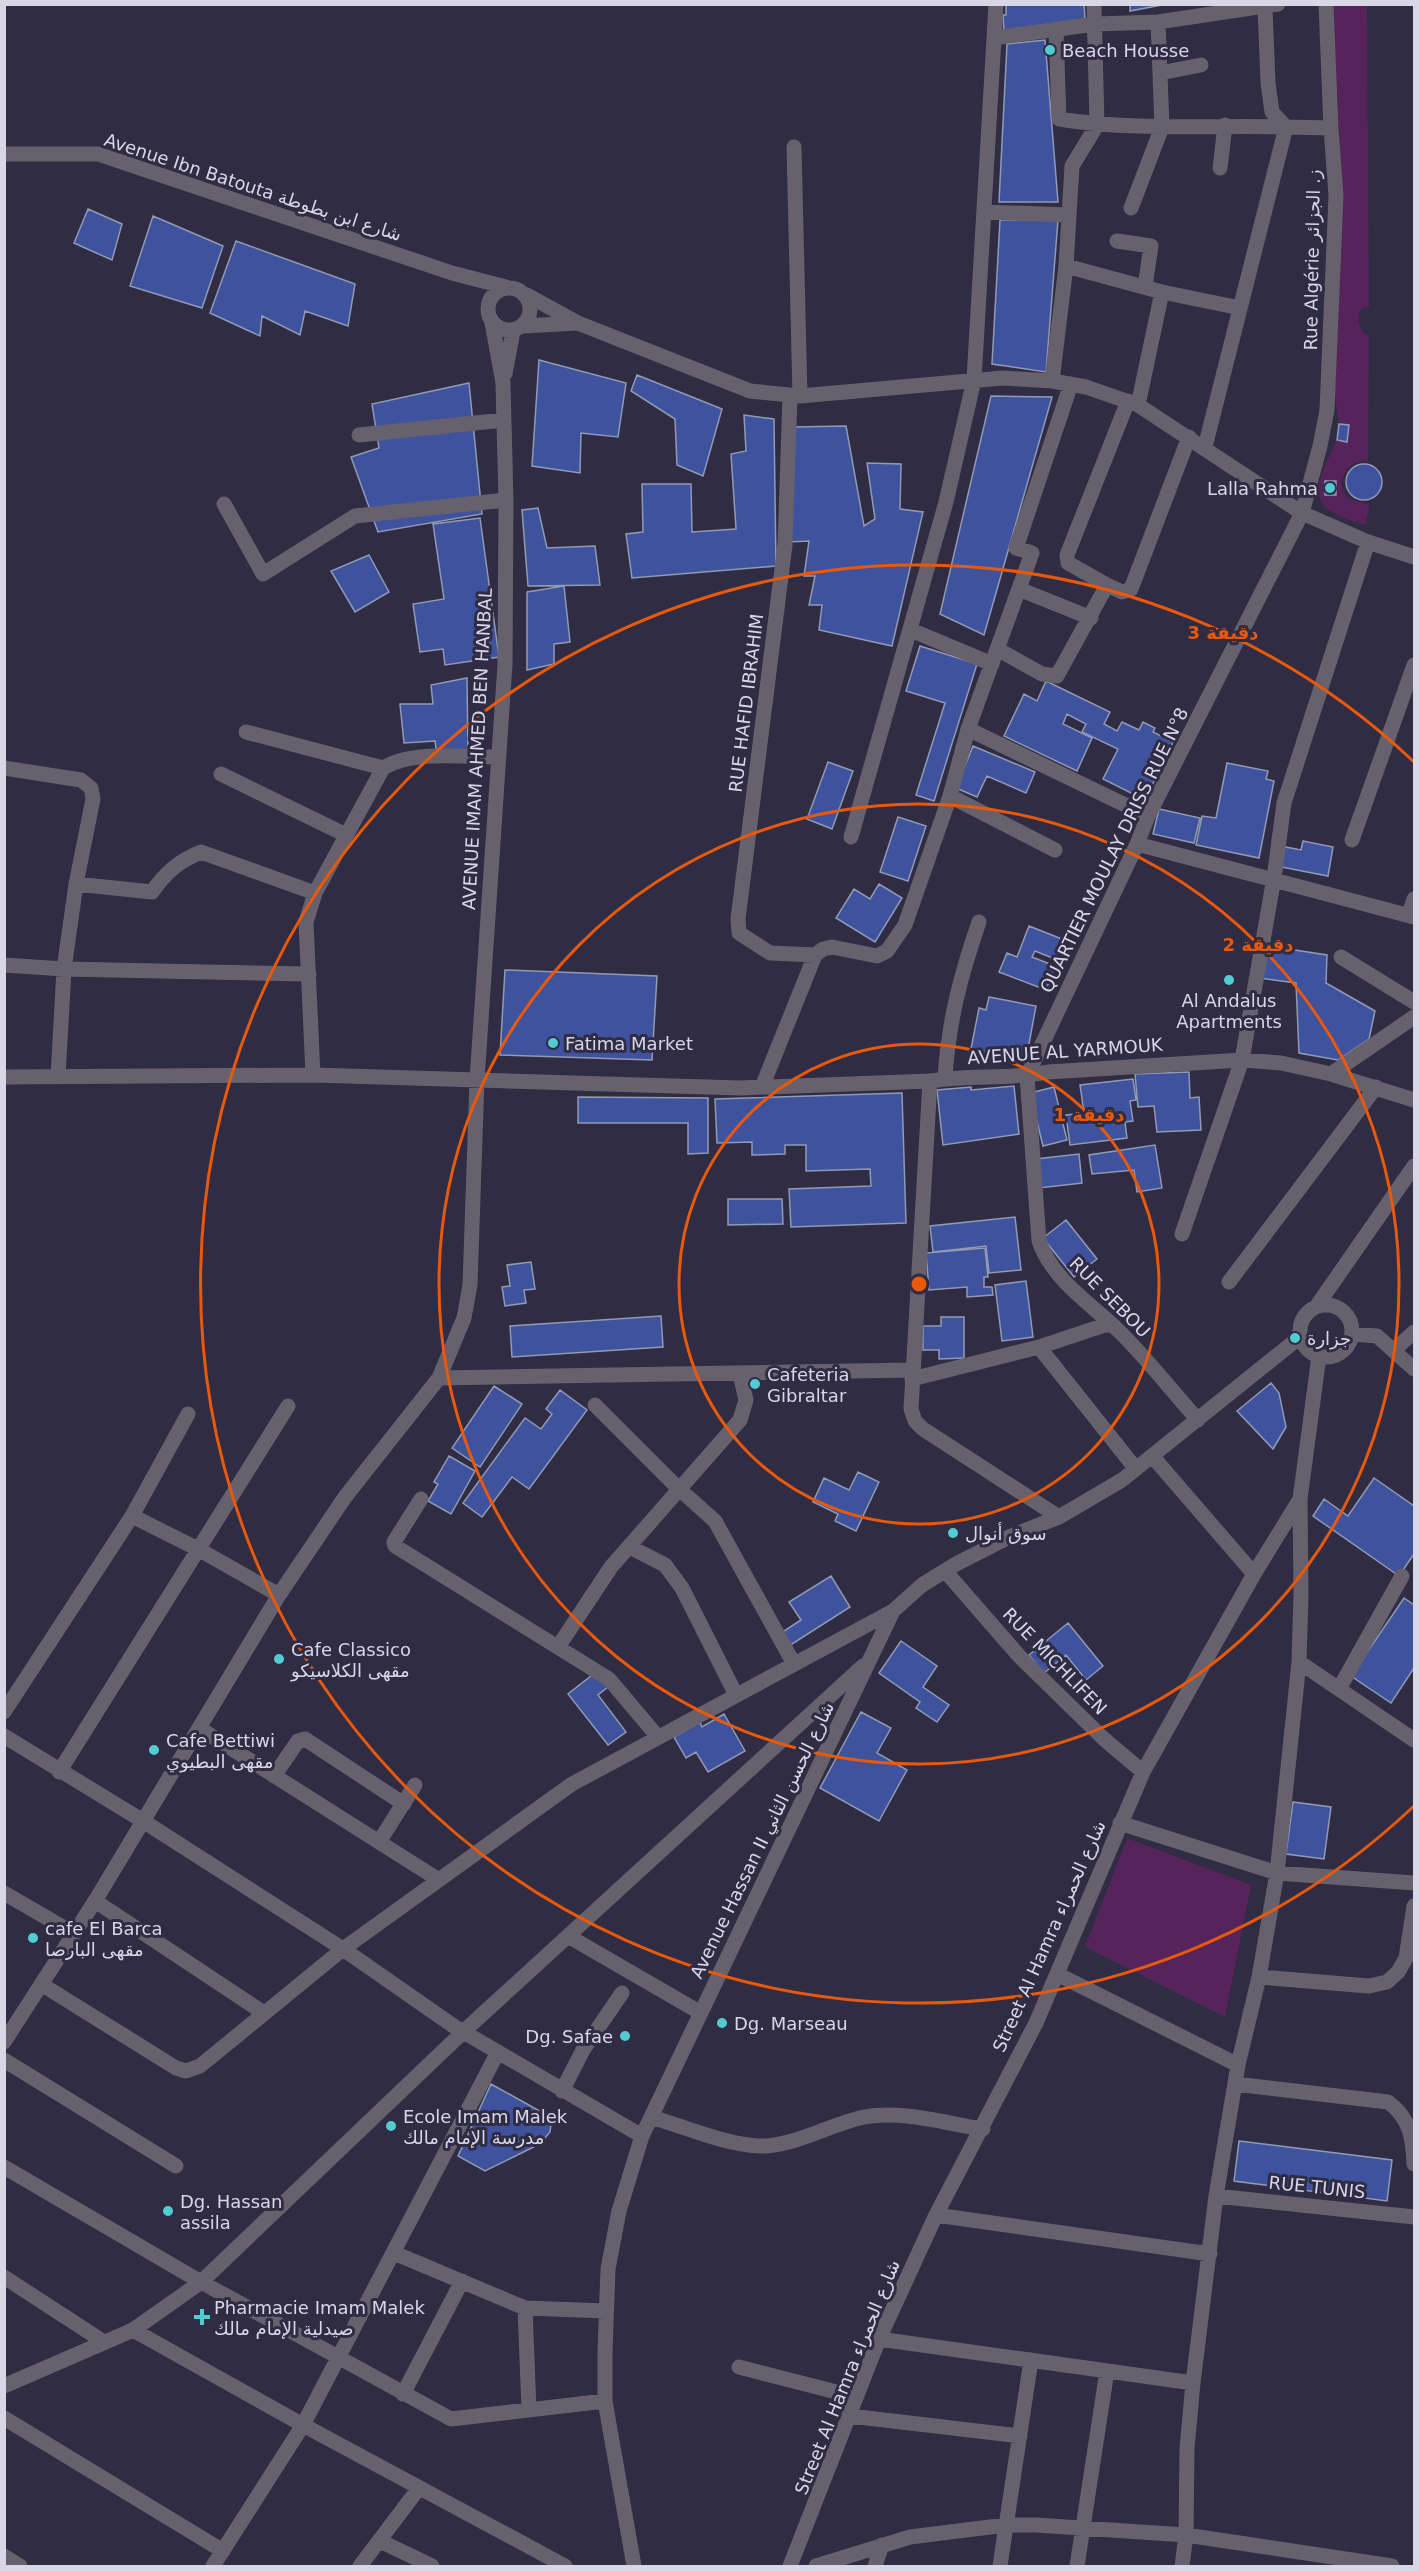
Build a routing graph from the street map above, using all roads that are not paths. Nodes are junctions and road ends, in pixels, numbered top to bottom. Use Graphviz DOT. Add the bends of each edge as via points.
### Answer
graph roads {
  1 [pos="996,4"];
  2 [pos="1094,4"];
  3 [pos="1326,4"];
  4 [pos="1272,6"];
  5 [pos="1158,22"];
  6 [pos="1095,24"];
  7 [pos="1056,30"];
  8 [pos="994,38"];
  9 [pos="1201,65"];
  10 [pos="1160,73"];
  11 [pos="1097,125"];
  12 [pos="1225,125"];
  13 [pos="1162,127"];
  14 [pos="1286,127"];
  15 [pos="1330,128"];
  16 [pos="794,147"];
  17 [pos="4,154"];
  18 [pos="1220,168"];
  19 [pos="1131,208"];
  20 [pos="984,212"];
  21 [pos="1069,215"];
  22 [pos="1117,241"];
  23 [pos="1066,266"];
  24 [pos="452,273"];
  25 [pos="506,287"];
  26 [pos="1144,287"];
  27 [pos="1162,292"];
  28 [pos="526,295"];
  29 [pos="489,301"];
  30 [pos="1240,308"];
  31 [pos="492,323"];
  32 [pos="578,323"];
  33 [pos="518,328"];
  34 [pos="974,380"];
  35 [pos="1052,381"];
  36 [pos="503,383"];
  37 [pos="1071,384"];
  38 [pos="795,396"];
  39 [pos="1133,403"];
  40 [pos="504,420"];
  41 [pos="359,435"];
  42 [pos="1189,436"];
  43 [pos="1205,447"];
  44 [pos="506,500"];
  45 [pos="224,504"];
  46 [pos="1302,513"];
  47 [pos="1368,542"];
  48 [pos="1414,557"];
  49 [pos="1107,585"];
  50 [pos="1019,589"];
  51 [pos="1091,618"];
  52 [pos="911,630"];
  53 [pos="995,656"];
  54 [pos="1414,665"];
  55 [pos="968,729"];
  56 [pos="246,732"];
  57 [pos="499,757"];
  58 [pos="4,768"];
  59 [pos="383,768"];
  60 [pos="220,774"];
  61 [pos="950,796"];
  62 [pos="1148,816"];
  63 [pos="346,835"];
  64 [pos="851,837"];
  65 [pos="1352,840"];
  66 [pos="1137,844"];
  67 [pos="1056,850"];
  68 [pos="1274,878"];
  69 [pos="76,884"];
  70 [pos="315,893"];
  71 [pos="1414,899"];
  72 [pos="1412,915"];
  73 [pos="979,922"];
  74 [pos="815,955"];
  75 [pos="1341,957"];
  76 [pos="4,965"];
  77 [pos="64,969"];
  78 [pos="309,974"];
  79 [pos="1414,1002"];
  80 [pos="1414,1017"];
  81 [pos="1242,1060"];
  82 [pos="1331,1074"];
  83 [pos="312,1075"];
  84 [pos="1027,1076"];
  85 [pos="4,1077"];
  86 [pos="58,1077"];
  87 [pos="477,1080"];
  88 [pos="937,1080"];
  89 [pos="762,1087"];
  90 [pos="1376,1087"];
  91 [pos="1414,1100"];
  92 [pos="1414,1166"];
  93 [pos="1182,1234"];
  94 [pos="1229,1282"];
  95 [pos="1316,1307"];
  96 [pos="1112,1325"];
  97 [pos="1414,1332"];
  98 [pos="1352,1334"];
  99 [pos="1300,1337"];
  100 [pos="1040,1347"];
  101 [pos="1394,1350"];
  102 [pos="1319,1356"];
  103 [pos="1414,1368"];
  104 [pos="740,1374"];
  105 [pos="912,1374"];
  106 [pos="439,1378"];
  107 [pos="595,1405"];
  108 [pos="288,1406"];
  109 [pos="188,1414"];
  110 [pos="1198,1420"];
  111 [pos="1153,1456"];
  112 [pos="1136,1469"];
  113 [pos="678,1488"];
  114 [pos="421,1499"];
  115 [pos="1300,1499"];
  116 [pos="132,1516"];
  117 [pos="1059,1517"];
  118 [pos="630,1547"];
  119 [pos="198,1549"];
  120 [pos="946,1572"];
  121 [pos="1254,1575"];
  122 [pos="1402,1576"];
  123 [pos="279,1595"];
  124 [pos="893,1611"];
  125 [pos="558,1647"];
  126 [pos="869,1660"];
  127 [pos="1299,1662"];
  128 [pos="794,1664"];
  129 [pos="1339,1689"];
  130 [pos="736,1695"];
  131 [pos="4,1712"];
  132 [pos="199,1728"];
  133 [pos="4,1736"];
  134 [pos="658,1737"];
  135 [pos="1414,1740"];
  136 [pos="59,1772"];
  137 [pos="1143,1772"];
  138 [pos="274,1776"];
  139 [pos="415,1785"];
  140 [pos="404,1804"];
  141 [pos="143,1821"];
  142 [pos="1120,1823"];
  143 [pos="379,1842"];
  144 [pos="1277,1873"];
  145 [pos="439,1880"];
  146 [pos="1414,1883"];
  147 [pos="4,1893"];
  148 [pos="95,1901"];
  149 [pos="1414,1906"];
  150 [pos="73,1933"];
  151 [pos="568,1936"];
  152 [pos="343,1949"];
  153 [pos="1057,1974"];
  154 [pos="1259,1977"];
  155 [pos="41,1984"];
  156 [pos="622,1993"];
  157 [pos="264,2013"];
  158 [pos="700,2013"];
  159 [pos="463,2032"];
  160 [pos="4,2042"];
  161 [pos="498,2052"];
  162 [pos="4,2060"];
  163 [pos="1238,2065"];
  164 [pos="1235,2084"];
  165 [pos="562,2091"];
  166 [pos="651,2116"];
  167 [pos="983,2129"];
  168 [pos="642,2136"];
  169 [pos="1414,2164"];
  170 [pos="176,2166"];
  171 [pos="4,2167"];
  172 [pos="1216,2196"];
  173 [pos="936,2215"];
  174 [pos="1414,2217"];
  175 [pos="394,2253"];
  176 [pos="1210,2254"];
  177 [pos="4,2277"];
  178 [pos="462,2281"];
  179 [pos="201,2282"];
  180 [pos="525,2308"];
  181 [pos="606,2311"];
  182 [pos="133,2330"];
  183 [pos="879,2339"];
  184 [pos="105,2342"];
  185 [pos="339,2359"];
  186 [pos="1031,2360"];
  187 [pos="739,2367"];
  188 [pos="1107,2371"];
  189 [pos="1193,2383"];
  190 [pos="5,2385"];
  191 [pos="403,2394"];
  192 [pos="856,2397"];
  193 [pos="604,2400"];
  194 [pos="529,2410"];
  195 [pos="850,2415"];
  196 [pos="4,2418"];
  197 [pos="303,2425"];
  198 [pos="1020,2436"];
  199 [pos="419,2488"];
  200 [pos="1006,2525"];
  201 [pos="1085,2528"];
  202 [pos="1186,2535"];
  203 [pos="380,2541"];
  204 [pos="882,2545"];
  205 [pos="223,2551"];
  206 [pos="4,2556"];
  207 [pos="20,2566"];
  208 [pos="213,2566"];
  209 [pos="360,2566"];
  210 [pos="432,2566"];
  211 [pos="565,2566"];
  212 [pos="634,2566"];
  213 [pos="790,2566"];
  214 [pos="816,2566"];
  215 [pos="875,2566"];
  216 [pos="1000,2566"];
  217 [pos="1077,2566"];
  218 [pos="1182,2566"];
  219 [pos="1392,2566"];
  1 -- 8 [label="street"];
  2 -- 6 [label="street"];
  3 -- 15 [label="street, Rue Algérie ز. الجزائر"];
  4 -- 5 [label="street"];
  4 -- 14 [label="street" via="1268,83 1272,112"];
  5 -- 6 [label="street"];
  5 -- 10 [label="street"];
  6 -- 7 [label="street"];
  6 -- 11 [label="street"];
  7 -- 8 [label="street"];
  7 -- 11 [label="street" via="1059,119"];
  8 -- 20 [label="street"];
  9 -- 10 [label="street"];
  10 -- 13 [label="street"];
  11 -- 13 [label="street"];
  11 -- 21 [label="street" via="1072,166"];
  12 -- 13 [label="street"];
  12 -- 14 [label="street"];
  12 -- 18 [label="street"];
  13 -- 19 [label="street"];
  14 -- 15 [label="street"];
  14 -- 30 [label="street"];
  15 -- 46 [label="street, Rue Algérie ز. الجزائر" via="1336,196 1327,410"];
  16 -- 38 [label="street"];
  17 -- 24 [label="street, Avenue Ibn Batouta شارع ابن بطوطة" via="99,154"];
  20 -- 21 [label="street"];
  20 -- 34 [label="street"];
  21 -- 23 [label="street"];
  22 -- 26 [label="street" via="1151,246"];
  23 -- 26 [label="street"];
  23 -- 35 [label="street"];
  24 -- 25 [label="street, Avenue Ibn Batouta شارع ابن بطوطة"];
  24 -- 29 [label="street, Avenue Ibn Batouta شارع ابن بطوطة"];
  25 -- 28 [label="street" via="517,288"];
  25 -- 29 [label="street"];
  26 -- 27 [label="street"];
  27 -- 30 [label="street"];
  27 -- 39 [label="street"];
  28 -- 32 [label="street"];
  28 -- 33 [label="street" via="530,317"];
  29 -- 31 [label="street"];
  30 -- 43 [label="street"];
  31 -- 33 [label="street" via="502,329"];
  31 -- 36 [label="street, AVENUE IMAM AHMED BEN HANBAL"];
  32 -- 33 [label="street"];
  32 -- 38 [label="street" via="750,391"];
  33 -- 36 [label="street, AVENUE IMAM AHMED BEN HANBAL"];
  34 -- 35 [label="street"];
  34 -- 38 [label="street"];
  34 -- 52 [label="street" via="965,429"];
  35 -- 37 [label="street"];
  36 -- 40 [label="street, AVENUE IMAM AHMED BEN HANBAL"];
  37 -- 39 [label="street"];
  37 -- 50 [label="street" via="1016,548 1032,553"];
  38 -- 74 [label="street, RUE HAFID IBRAHIM" via="785,545 738,919 739,933 770,953"];
  39 -- 42 [label="street"];
  39 -- 49 [label="street" via="1067,555 1073,567"];
  40 -- 41 [label="street"];
  40 -- 44 [label="street, AVENUE IMAM AHMED BEN HANBAL"];
  42 -- 43 [label="street"];
  42 -- 49 [label="street" via="1131,589 1122,592"];
  43 -- 46 [label="street"];
  44 -- 45 [label="street" via="354,516 263,574"];
  44 -- 57 [label="street, AVENUE IMAM AHMED BEN HANBAL" via="505,664"];
  46 -- 47 [label="street"];
  46 -- 62 [label="street, QUARTIER MOULAY DRISS RUE N°8"];
  47 -- 48 [label="street"];
  47 -- 68 [label="street" via="1284,802"];
  49 -- 51 [label="street"];
  50 -- 51 [label="street"];
  50 -- 53 [label="street"];
  51 -- 53 [label="street" via="1058,676"];
  52 -- 53 [label="street"];
  52 -- 64 [label="street"];
  53 -- 55 [label="street"];
  54 -- 65 [label="street"];
  55 -- 61 [label="street"];
  55 -- 62 [label="street"];
  56 -- 59 [label="street"];
  57 -- 59 [label="street" via="396,760"];
  57 -- 87 [label="street, AVENUE IMAM AHMED BEN HANBAL"];
  58 -- 69 [label="street" via="81,780 91,788 93,799"];
  59 -- 63 [label="street"];
  60 -- 63 [label="street"];
  61 -- 67 [label="street"];
  61 -- 74 [label="street" via="905,925 887,951 877,956 832,947"];
  62 -- 66 [label="street, QUARTIER MOULAY DRISS RUE N°8"];
  63 -- 70 [label="street"];
  66 -- 68 [label="street"];
  66 -- 84 [label="street, QUARTIER MOULAY DRISS RUE N°8"];
  68 -- 72 [label="street"];
  68 -- 81 [label="street"];
  69 -- 70 [label="street" via="152,892 181,860 201,852"];
  69 -- 77 [label="street"];
  70 -- 78 [label="street" via="306,922"];
  71 -- 72 [label="street"];
  73 -- 88 [label="street" via="961,974"];
  74 -- 89 [label="street"];
  75 -- 79 [label="street"];
  76 -- 77 [label="street"];
  77 -- 78 [label="street"];
  77 -- 86 [label="street"];
  78 -- 83 [label="street"];
  80 -- 82 [label="street"];
  81 -- 82 [label="street, AVENUE AL YARMOUK" via="1281,1063"];
  81 -- 84 [label="street, AVENUE AL YARMOUK"];
  81 -- 93 [label="street"];
  82 -- 90 [label="street, AVENUE AL YARMOUK"];
  83 -- 86 [label="street, AVENUE AL YARMOUK"];
  83 -- 87 [label="street, AVENUE AL YARMOUK"];
  84 -- 88 [label="street, AVENUE AL YARMOUK"];
  84 -- 96 [label="street, RUE SEBOU" via="1039,1241 1062,1279"];
  85 -- 86 [label="street, AVENUE AL YARMOUK"];
  87 -- 89 [label="street, AVENUE AL YARMOUK"];
  87 -- 106 [label="street, AVENUE IMAM AHMED BEN HANBAL" via="470,1286 464,1318"];
  88 -- 89 [label="street, AVENUE AL YARMOUK"];
  88 -- 105 [label="street"];
  90 -- 91 [label="street, AVENUE AL YARMOUK"];
  90 -- 94 [label="street"];
  92 -- 95 [label="street"];
  95 -- 98 [label="street" via="1325,1305 1342,1310 1352,1325"];
  95 -- 99 [label="street" via="1302,1319"];
  96 -- 100 [label="street"];
  96 -- 110 [label="street, RUE SEBOU"];
  97 -- 101 [label="street"];
  98 -- 101 [label="street" via="1377,1336"];
  98 -- 102 [label="street" via="1344,1350 1328,1358"];
  99 -- 102 [label="street" via="1304,1346"];
  99 -- 110 [label="street, Avenue Hassan II شارع الحسن الثاني"];
  100 -- 105 [label="street"];
  100 -- 112 [label="street"];
  101 -- 103 [label="street"];
  102 -- 115 [label="street, Street Al Hamra شارع الحمراء"];
  104 -- 105 [label="street"];
  104 -- 106 [label="street"];
  104 -- 113 [label="street" via="746,1400 740,1420"];
  105 -- 117 [label="street" via="911,1409 923,1429"];
  106 -- 123 [label="street, AVENUE IMAM AHMED BEN HANBAL" via="345,1497"];
  107 -- 113 [label="street"];
  108 -- 119 [label="street"];
  109 -- 116 [label="street"];
  110 -- 111 [label="street, Avenue Hassan II شارع الحسن الثاني"];
  111 -- 112 [label="street, Avenue Hassan II شارع الحسن الثاني"];
  111 -- 121 [label="street"];
  112 -- 117 [label="street, Avenue Hassan II شارع الحسن الثاني"];
  113 -- 118 [label="street"];
  113 -- 128 [label="street" via="715,1521"];
  114 -- 125 [label="street" via="395,1546"];
  115 -- 121 [label="street, Street Al Hamra شارع الحمراء"];
  115 -- 127 [label="street"];
  116 -- 119 [label="street"];
  116 -- 131 [label="street"];
  117 -- 120 [label="street, Avenue Hassan II شارع الحسن الثاني" via="1009,1537"];
  118 -- 125 [label="street" via="611,1567"];
  118 -- 130 [label="street" via="665,1564 682,1588"];
  119 -- 123 [label="street"];
  119 -- 136 [label="street"];
  120 -- 124 [label="street, Avenue Hassan II شارع الحسن الثاني" via="922,1585"];
  120 -- 137 [label="street, RUE MICHLIFEN" via="1020,1657"];
  121 -- 137 [label="street, Street Al Hamra شارع الحمراء"];
  122 -- 129 [label="street"];
  123 -- 132 [label="street, AVENUE IMAM AHMED BEN HANBAL"];
  124 -- 126 [label="street, Avenue Hassan II شارع الحسن الثاني"];
  124 -- 128 [label="street"];
  125 -- 134 [label="street" via="609,1679"];
  126 -- 151 [label="street"];
  126 -- 158 [label="street, Avenue Hassan II شارع الحسن الثاني"];
  127 -- 129 [label="street"];
  127 -- 144 [label="street"];
  128 -- 130 [label="street"];
  129 -- 135 [label="street"];
  130 -- 134 [label="street"];
  132 -- 138 [label="street"];
  132 -- 141 [label="street, AVENUE IMAM AHMED BEN HANBAL"];
  133 -- 136 [label="street"];
  134 -- 145 [label="street" via="572,1784"];
  136 -- 141 [label="street"];
  137 -- 142 [label="street, Street Al Hamra شارع الحمراء"];
  138 -- 140 [label="street" via="298,1741 305,1739"];
  138 -- 143 [label="street"];
  139 -- 140 [label="street"];
  140 -- 143 [label="street"];
  141 -- 148 [label="street, AVENUE IMAM AHMED BEN HANBAL"];
  141 -- 152 [label="street"];
  142 -- 144 [label="street"];
  142 -- 153 [label="street, Street Al Hamra شارع الحمراء"];
  143 -- 145 [label="street"];
  144 -- 146 [label="street"];
  144 -- 154 [label="street"];
  145 -- 152 [label="street"];
  147 -- 150 [label="street"];
  148 -- 150 [label="street, AVENUE IMAM AHMED BEN HANBAL"];
  148 -- 157 [label="street"];
  149 -- 154 [label="street" via="1406,1958 1387,1982 1369,1986"];
  150 -- 155 [label="street, AVENUE IMAM AHMED BEN HANBAL"];
  151 -- 158 [label="street"];
  151 -- 159 [label="street"];
  152 -- 157 [label="street"];
  152 -- 159 [label="street"];
  153 -- 163 [label="street"];
  153 -- 167 [label="street, Street Al Hamra شارع الحمراء"];
  154 -- 163 [label="street"];
  155 -- 157 [label="street" via="186,2071 200,2066"];
  155 -- 160 [label="street, AVENUE IMAM AHMED BEN HANBAL"];
  156 -- 165 [label="street" via="583,2050"];
  158 -- 166 [label="street, Avenue Hassan II شارع الحسن الثاني"];
  159 -- 161 [label="street"];
  159 -- 179 [label="street"];
  161 -- 165 [label="street"];
  161 -- 175 [label="street"];
  162 -- 170 [label="street"];
  163 -- 164 [label="street"];
  164 -- 169 [label="street" via="1388,2102 1401,2111 1408,2125"];
  164 -- 172 [label="street"];
  165 -- 168 [label="street"];
  166 -- 167 [label="street" via="744,2145 760,2146 861,2118 895,2115"];
  166 -- 168 [label="street, Avenue Hassan II شارع الحسن الثاني"];
  167 -- 173 [label="street, Street Al Hamra شارع الحمراء"];
  168 -- 181 [label="street, Avenue Hassan II شارع الحسن الثاني" via="619,2211 608,2269"];
  171 -- 179 [label="street"];
  172 -- 174 [label="street, RUE TUNIS"];
  172 -- 176 [label="street"];
  173 -- 176 [label="street"];
  173 -- 183 [label="street, Street Al Hamra شارع الحمراء"];
  175 -- 178 [label="street"];
  175 -- 185 [label="street"];
  176 -- 189 [label="street"];
  177 -- 184 [label="street"];
  178 -- 180 [label="street"];
  178 -- 191 [label="street"];
  179 -- 182 [label="street"];
  179 -- 185 [label="street"];
  180 -- 181 [label="street"];
  180 -- 194 [label="street"];
  181 -- 193 [label="street, Avenue Hassan II شارع الحسن الثاني"];
  182 -- 184 [label="street"];
  182 -- 197 [label="street"];
  183 -- 186 [label="street"];
  183 -- 192 [label="street, Street Al Hamra شارع الحمراء"];
  184 -- 190 [label="street"];
  185 -- 191 [label="street"];
  185 -- 197 [label="street"];
  186 -- 188 [label="street"];
  186 -- 198 [label="street"];
  187 -- 192 [label="street"];
  188 -- 189 [label="street"];
  188 -- 201 [label="street"];
  189 -- 202 [label="street" via="1187,2448"];
  191 -- 194 [label="street" via="451,2419"];
  192 -- 195 [label="street, Street Al Hamra شارع الحمراء"];
  193 -- 194 [label="street"];
  193 -- 212 [label="street, Avenue Hassan II شارع الحسن الثاني"];
  195 -- 198 [label="street"];
  195 -- 213 [label="street, Street Al Hamra شارع الحمراء"];
  196 -- 205 [label="street"];
  197 -- 199 [label="street"];
  197 -- 205 [label="street"];
  198 -- 200 [label="street"];
  199 -- 203 [label="street"];
  199 -- 211 [label="street"];
  200 -- 201 [label="street"];
  200 -- 204 [label="street" via="910,2537"];
  200 -- 216 [label="street"];
  201 -- 202 [label="street"];
  201 -- 217 [label="street"];
  202 -- 218 [label="street"];
  202 -- 219 [label="street"];
  203 -- 209 [label="street"];
  203 -- 210 [label="street"];
  204 -- 214 [label="street"];
  204 -- 215 [label="street"];
  205 -- 208 [label="street"];
  206 -- 207 [label="street"];
}
